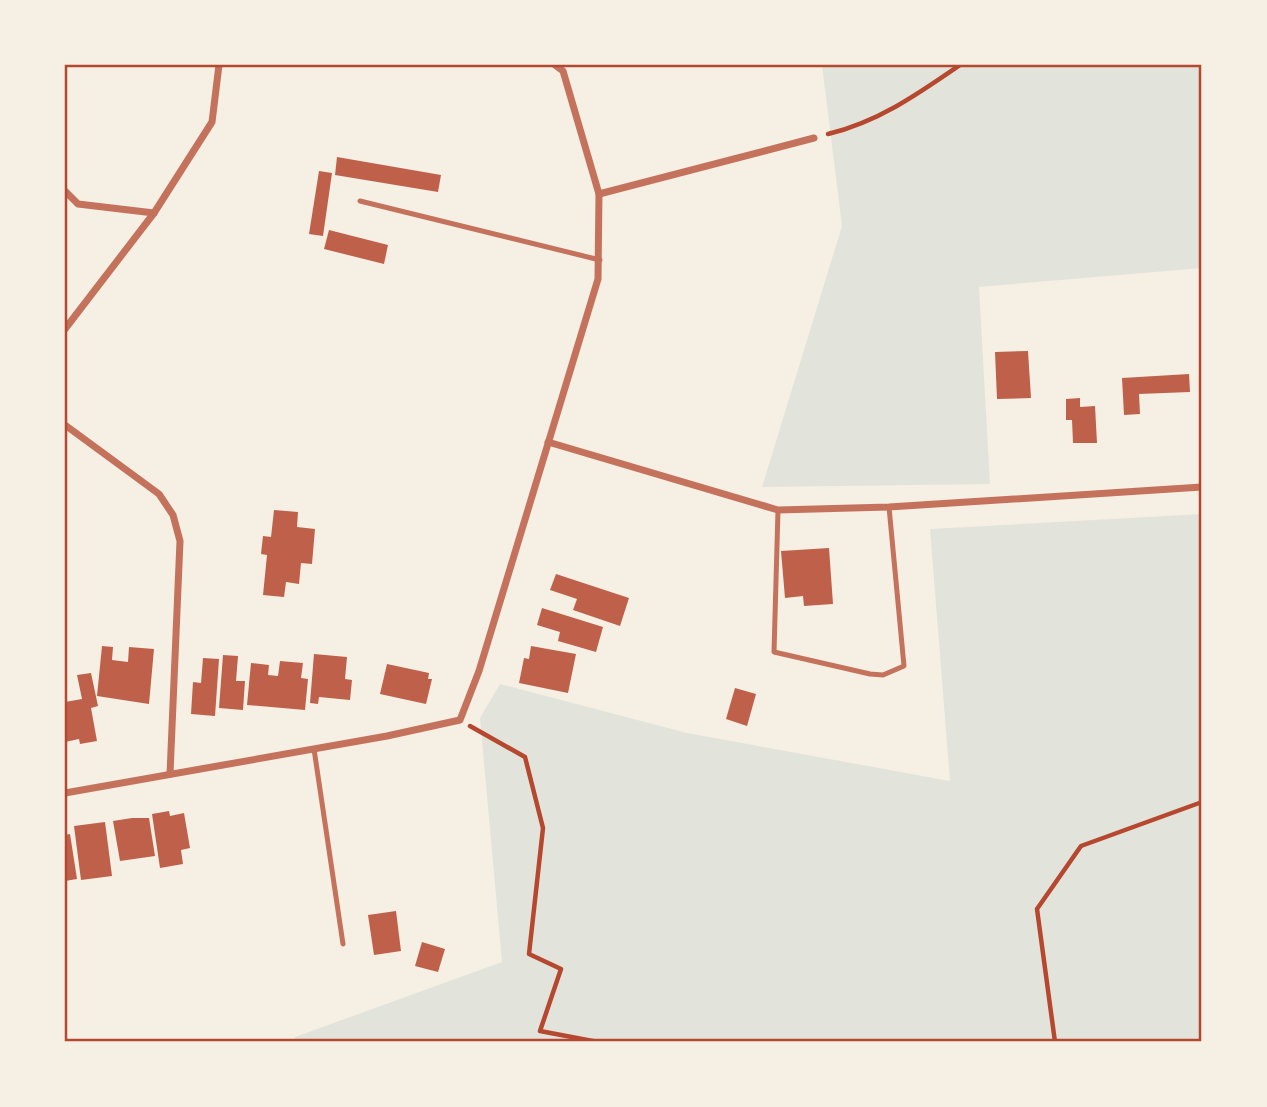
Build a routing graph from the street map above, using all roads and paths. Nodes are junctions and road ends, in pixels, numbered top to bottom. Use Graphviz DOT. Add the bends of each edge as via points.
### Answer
graph roads {
  1 [pos="219,65"];
  2 [pos="555,65"];
  3 [pos="960,65"];
  4 [pos="814,138"];
  5 [pos="65,191"];
  6 [pos="600,194"];
  7 [pos="360,201"];
  8 [pos="154,213"];
  9 [pos="600,260"];
  10 [pos="65,330"];
  11 [pos="65,425"];
  12 [pos="548,442"];
  13 [pos="1202,487"];
  14 [pos="889,507"];
  15 [pos="778,510"];
  16 [pos="460,720"];
  17 [pos="314,749"];
  18 [pos="170,774"];
  19 [pos="65,793"];
  20 [pos="1202,802"];
  21 [pos="343,944"];
  22 [pos="598,1042"];
  23 [pos="1055,1042"];
  1 -- 8 [label="street" via="212,122"];
  2 -- 6 [label="street" via="563,71"];
  3 -- 4 [label="path" via="916,96 859,126"];
  4 -- 6 [label="street"];
  5 -- 8 [label="street" via="78,204"];
  6 -- 9 [label="street"];
  7 -- 9 [label="lane"];
  8 -- 10 [label="street"];
  9 -- 12 [label="street"];
  11 -- 18 [label="street" via="159,494 173,515 180,541"];
  12 -- 15 [label="street"];
  12 -- 16 [label="street"];
  13 -- 14 [label="street"];
  14 -- 15 [label="street"];
  14 -- 15 [label="lane" via="904,666 883,675 774,652"];
  16 -- 17 [label="street"];
  16 -- 22 [label="path" via="525,757 543,828 529,954 561,969 540,1031"];
  17 -- 18 [label="street"];
  17 -- 21 [label="lane"];
  18 -- 19 [label="street"];
  20 -- 23 [label="path" via="1081,846 1037,909"];
}
